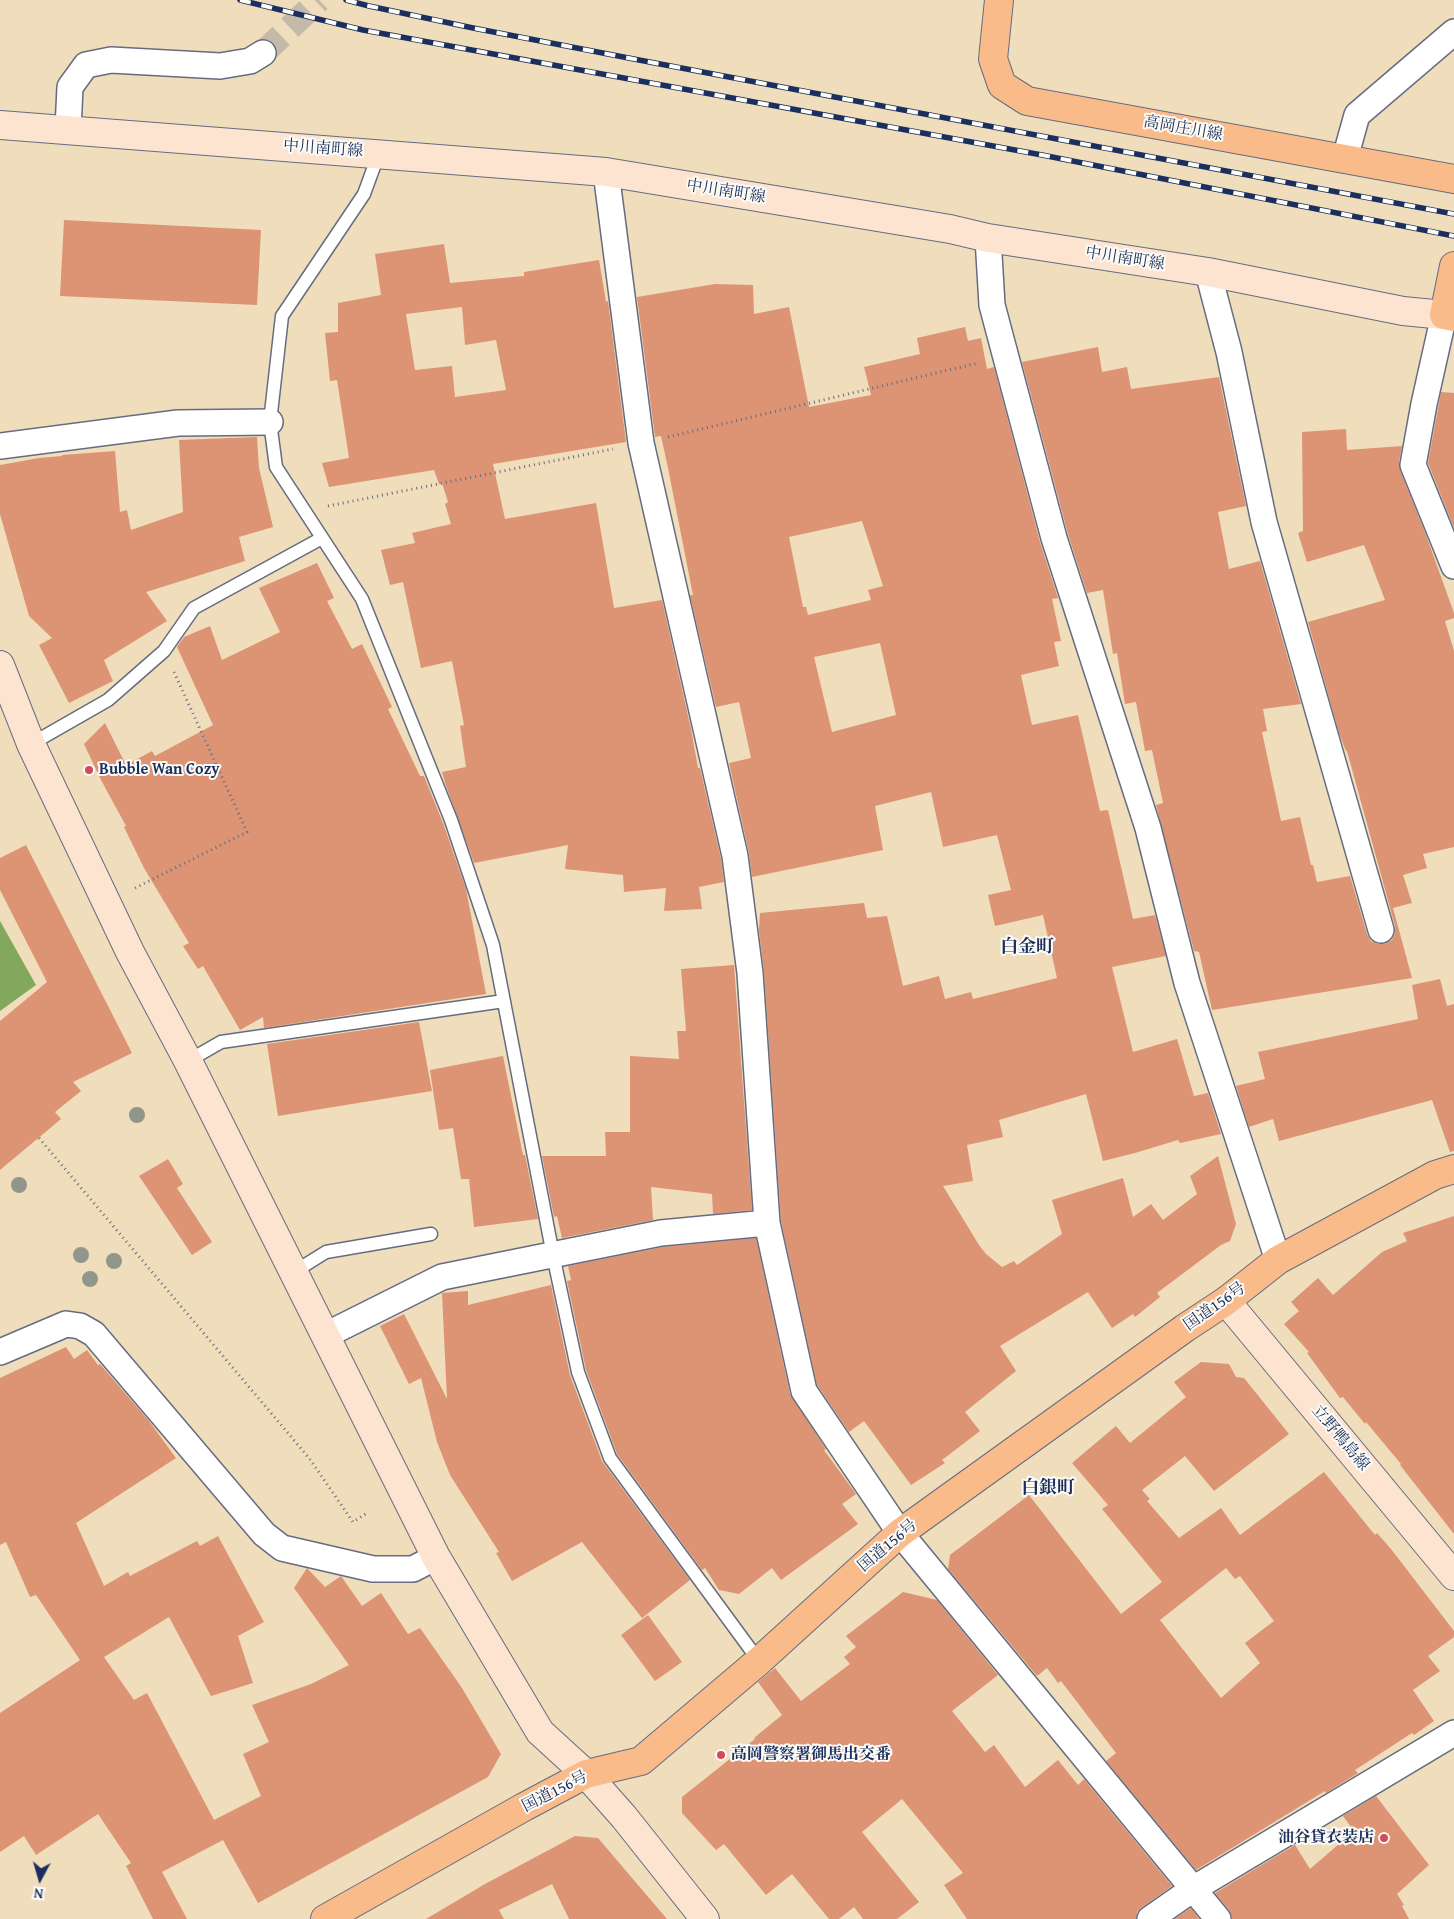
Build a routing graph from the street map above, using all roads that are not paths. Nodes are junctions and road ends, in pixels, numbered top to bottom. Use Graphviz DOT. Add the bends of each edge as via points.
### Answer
graph roads {
  1 [pos="999,0"];
  2 [pos="1454,32"];
  3 [pos="263,53"];
  4 [pos="0,124"];
  5 [pos="68,129"];
  6 [pos="380,153"];
  7 [pos="1345,158"];
  8 [pos="606,172"];
  9 [pos="1454,179"];
  10 [pos="988,238"];
  11 [pos="1454,266"];
  12 [pos="1208,272"];
  13 [pos="1449,316"];
  14 [pos="270,422"];
  15 [pos="0,446"];
  16 [pos="322,538"];
  17 [pos="1454,566"];
  18 [pos="0,665"];
  19 [pos="31,744"];
  20 [pos="1381,930"];
  21 [pos="504,1001"];
  22 [pos="188,1061"];
  23 [pos="1454,1168"];
  24 [pos="768,1223"];
  25 [pos="431,1234"];
  26 [pos="553,1255"];
  27 [pos="1278,1260"];
  28 [pos="294,1272"];
  29 [pos="1226,1301"];
  30 [pos="326,1335"];
  31 [pos="0,1352"];
  32 [pos="900,1533"];
  33 [pos="436,1557"];
  34 [pos="1454,1576"];
  35 [pos="759,1661"];
  36 [pos="1454,1733"];
  37 [pos="586,1774"];
  38 [pos="1193,1889"];
  39 [pos="325,1919"];
  40 [pos="705,1919"];
  41 [pos="1150,1919"];
  42 [pos="1218,1919"];
  1 -- 7 [label="main road, 高岡庄川線" via="992,59 1002,85 1027,101"];
  2 -- 7 [label="street" via="1357,115"];
  3 -- 5 [label="street" via="250,61 220,66 111,60 86,65 70,87"];
  4 -- 5 [label="main road, 中川南町線"];
  5 -- 6 [label="main road, 中川南町線"];
  6 -- 8 [label="main road, 中川南町線"];
  6 -- 14 [label="lane" via="364,194 282,316"];
  7 -- 9 [label="main road, 高岡庄川線"];
  8 -- 10 [label="main road, 中川南町線"];
  8 -- 24 [label="street" via="641,443 735,856 750,973"];
  10 -- 12 [label="main road, 中川南町線"];
  10 -- 27 [label="street" via="992,305 1054,538 1148,828 1187,983"];
  11 -- 13 [label="main road"];
  12 -- 13 [label="main road, 中川南町線" via="1402,311"];
  12 -- 20 [label="street" via="1229,352 1264,522"];
  13 -- 17 [label="street" via="1424,404 1413,465"];
  14 -- 15 [label="street" via="178,423"];
  14 -- 16 [label="lane" via="276,467"];
  16 -- 19 [label="lane" via="194,608 164,651 108,700"];
  16 -- 21 [label="lane" via="362,599 452,820 493,945"];
  18 -- 19 [label="main road"];
  19 -- 22 [label="main road" via="130,952"];
  21 -- 22 [label="lane" via="221,1042"];
  21 -- 26 [label="lane"];
  22 -- 28 [label="main road"];
  23 -- 27 [label="main road, 国道156号"];
  24 -- 26 [label="street" via="661,1233"];
  24 -- 32 [label="street" via="804,1391"];
  25 -- 28 [label="lane" via="326,1252"];
  26 -- 30 [label="street" via="442,1277"];
  26 -- 35 [label="lane" via="578,1372 610,1458"];
  27 -- 29 [label="main road, 国道156号"];
  28 -- 30 [label="main road"];
  29 -- 32 [label="main road, 国道156号"];
  29 -- 34 [label="main road, 立野鴨島線"];
  30 -- 33 [label="main road"];
  31 -- 33 [label="street" via="66,1324 80,1326 94,1334 264,1534 282,1548 373,1569 412,1569"];
  32 -- 35 [label="main road, 国道156号"];
  32 -- 38 [label="street"];
  33 -- 37 [label="main road" via="540,1732"];
  35 -- 37 [label="main road, 国道156号" via="641,1761"];
  36 -- 38 [label="street"];
  37 -- 39 [label="main road, 国道156号"];
  37 -- 40 [label="main road"];
  38 -- 41 [label="street"];
  38 -- 42 [label="street"];
}
